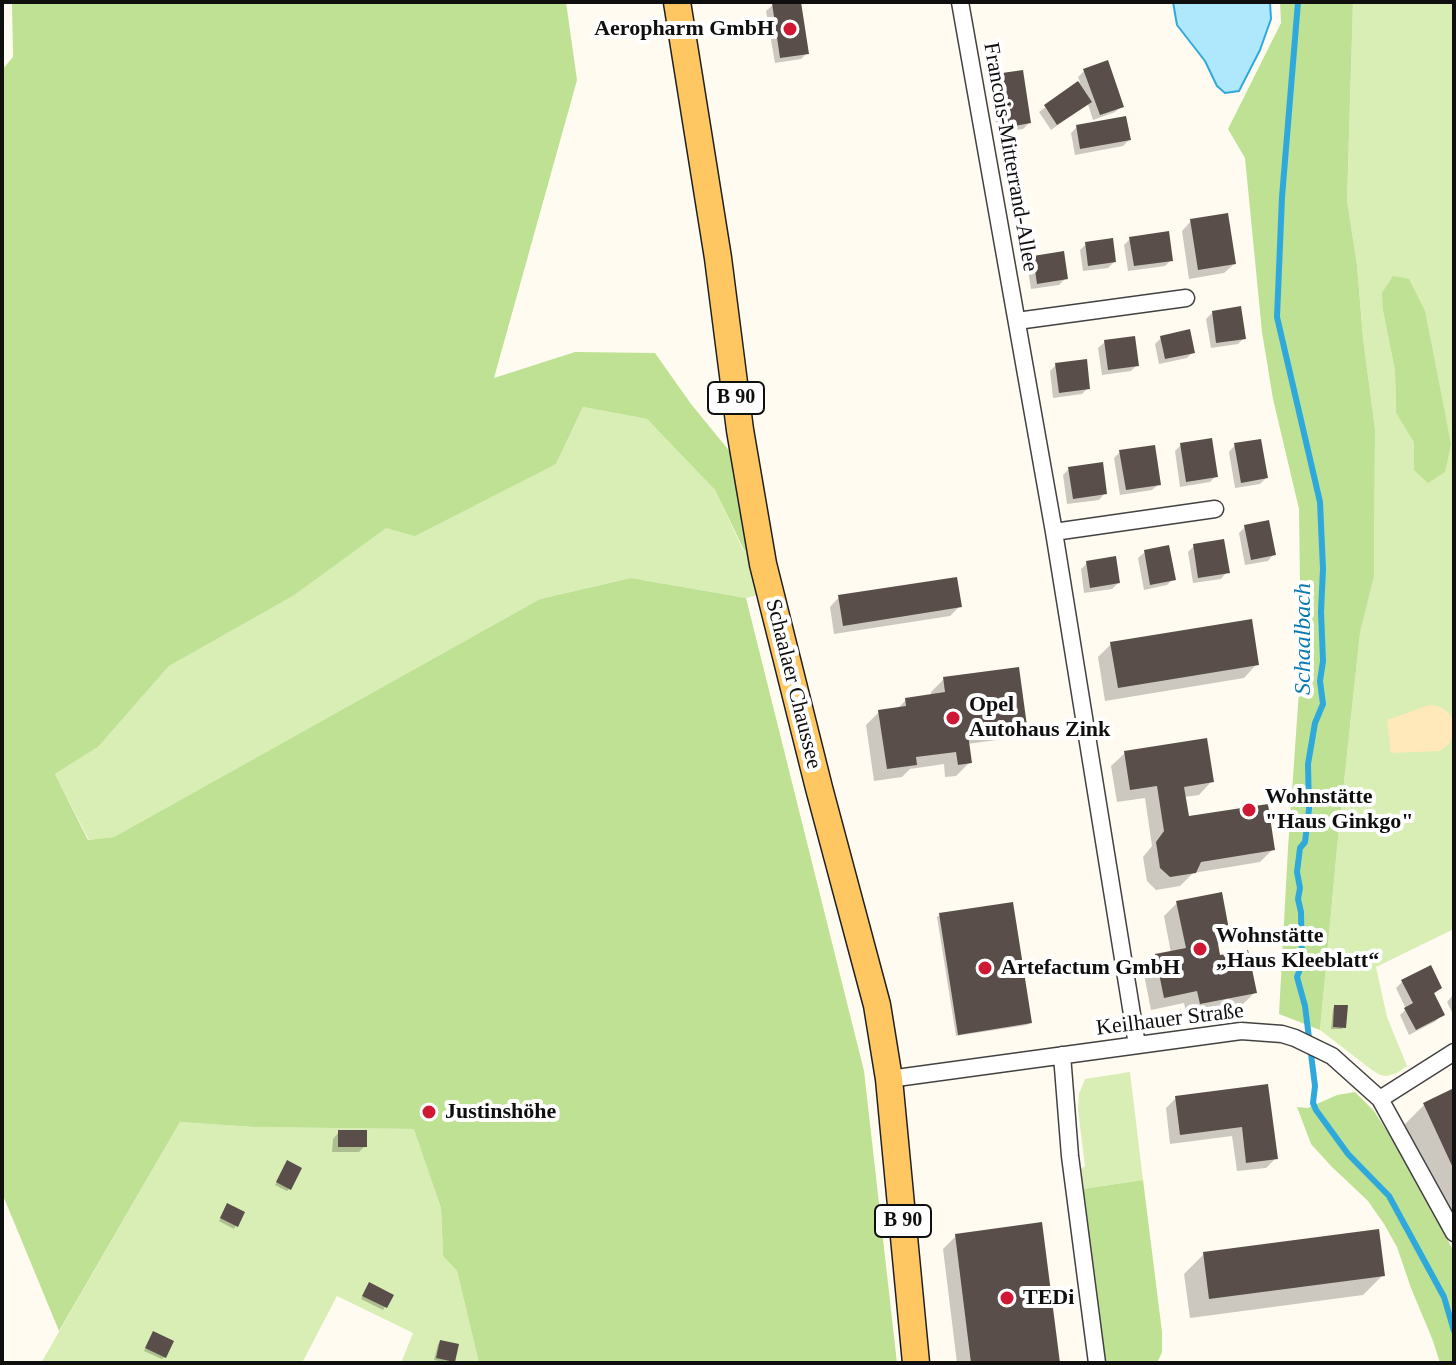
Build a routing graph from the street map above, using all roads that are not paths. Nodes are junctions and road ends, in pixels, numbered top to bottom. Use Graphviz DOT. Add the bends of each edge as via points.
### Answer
graph roads {
  1 [pos="677,2"];
  2 [pos="960,2"];
  3 [pos="1186,298"];
  4 [pos="1017,321"];
  5 [pos="1215,509"];
  6 [pos="1054,532"];
  7 [pos="1137,1045"];
  8 [pos="1454,1052"];
  9 [pos="1062,1055"];
  10 [pos="889,1079"];
  11 [pos="1380,1099"];
  12 [pos="1454,1233"];
  13 [pos="916,1363"];
  14 [pos="1097,1363"];
  1 -- 10 [label="main road, Schaalaer Chaussee / B 90" via="763,564 877,1005"];
  2 -- 4 [label="street, Francois-Mitterrand-Allee"];
  3 -- 4 [label="street"];
  4 -- 6 [label="street, Francois-Mitterrand-Allee"];
  5 -- 6 [label="street"];
  6 -- 7 [label="street, Francois-Mitterrand-Allee"];
  7 -- 9 [label="street, Keilhauer Straße"];
  7 -- 11 [label="street, Keilhauer Straße" via="1241,1031 1282,1034 1332,1056"];
  8 -- 11 [label="street"];
  9 -- 10 [label="street, Keilhauer Straße"];
  9 -- 14 [label="street"];
  10 -- 13 [label="main road, Schaalaer Chaussee / B 90"];
  11 -- 12 [label="street, Keilhauer Straße"];
}
